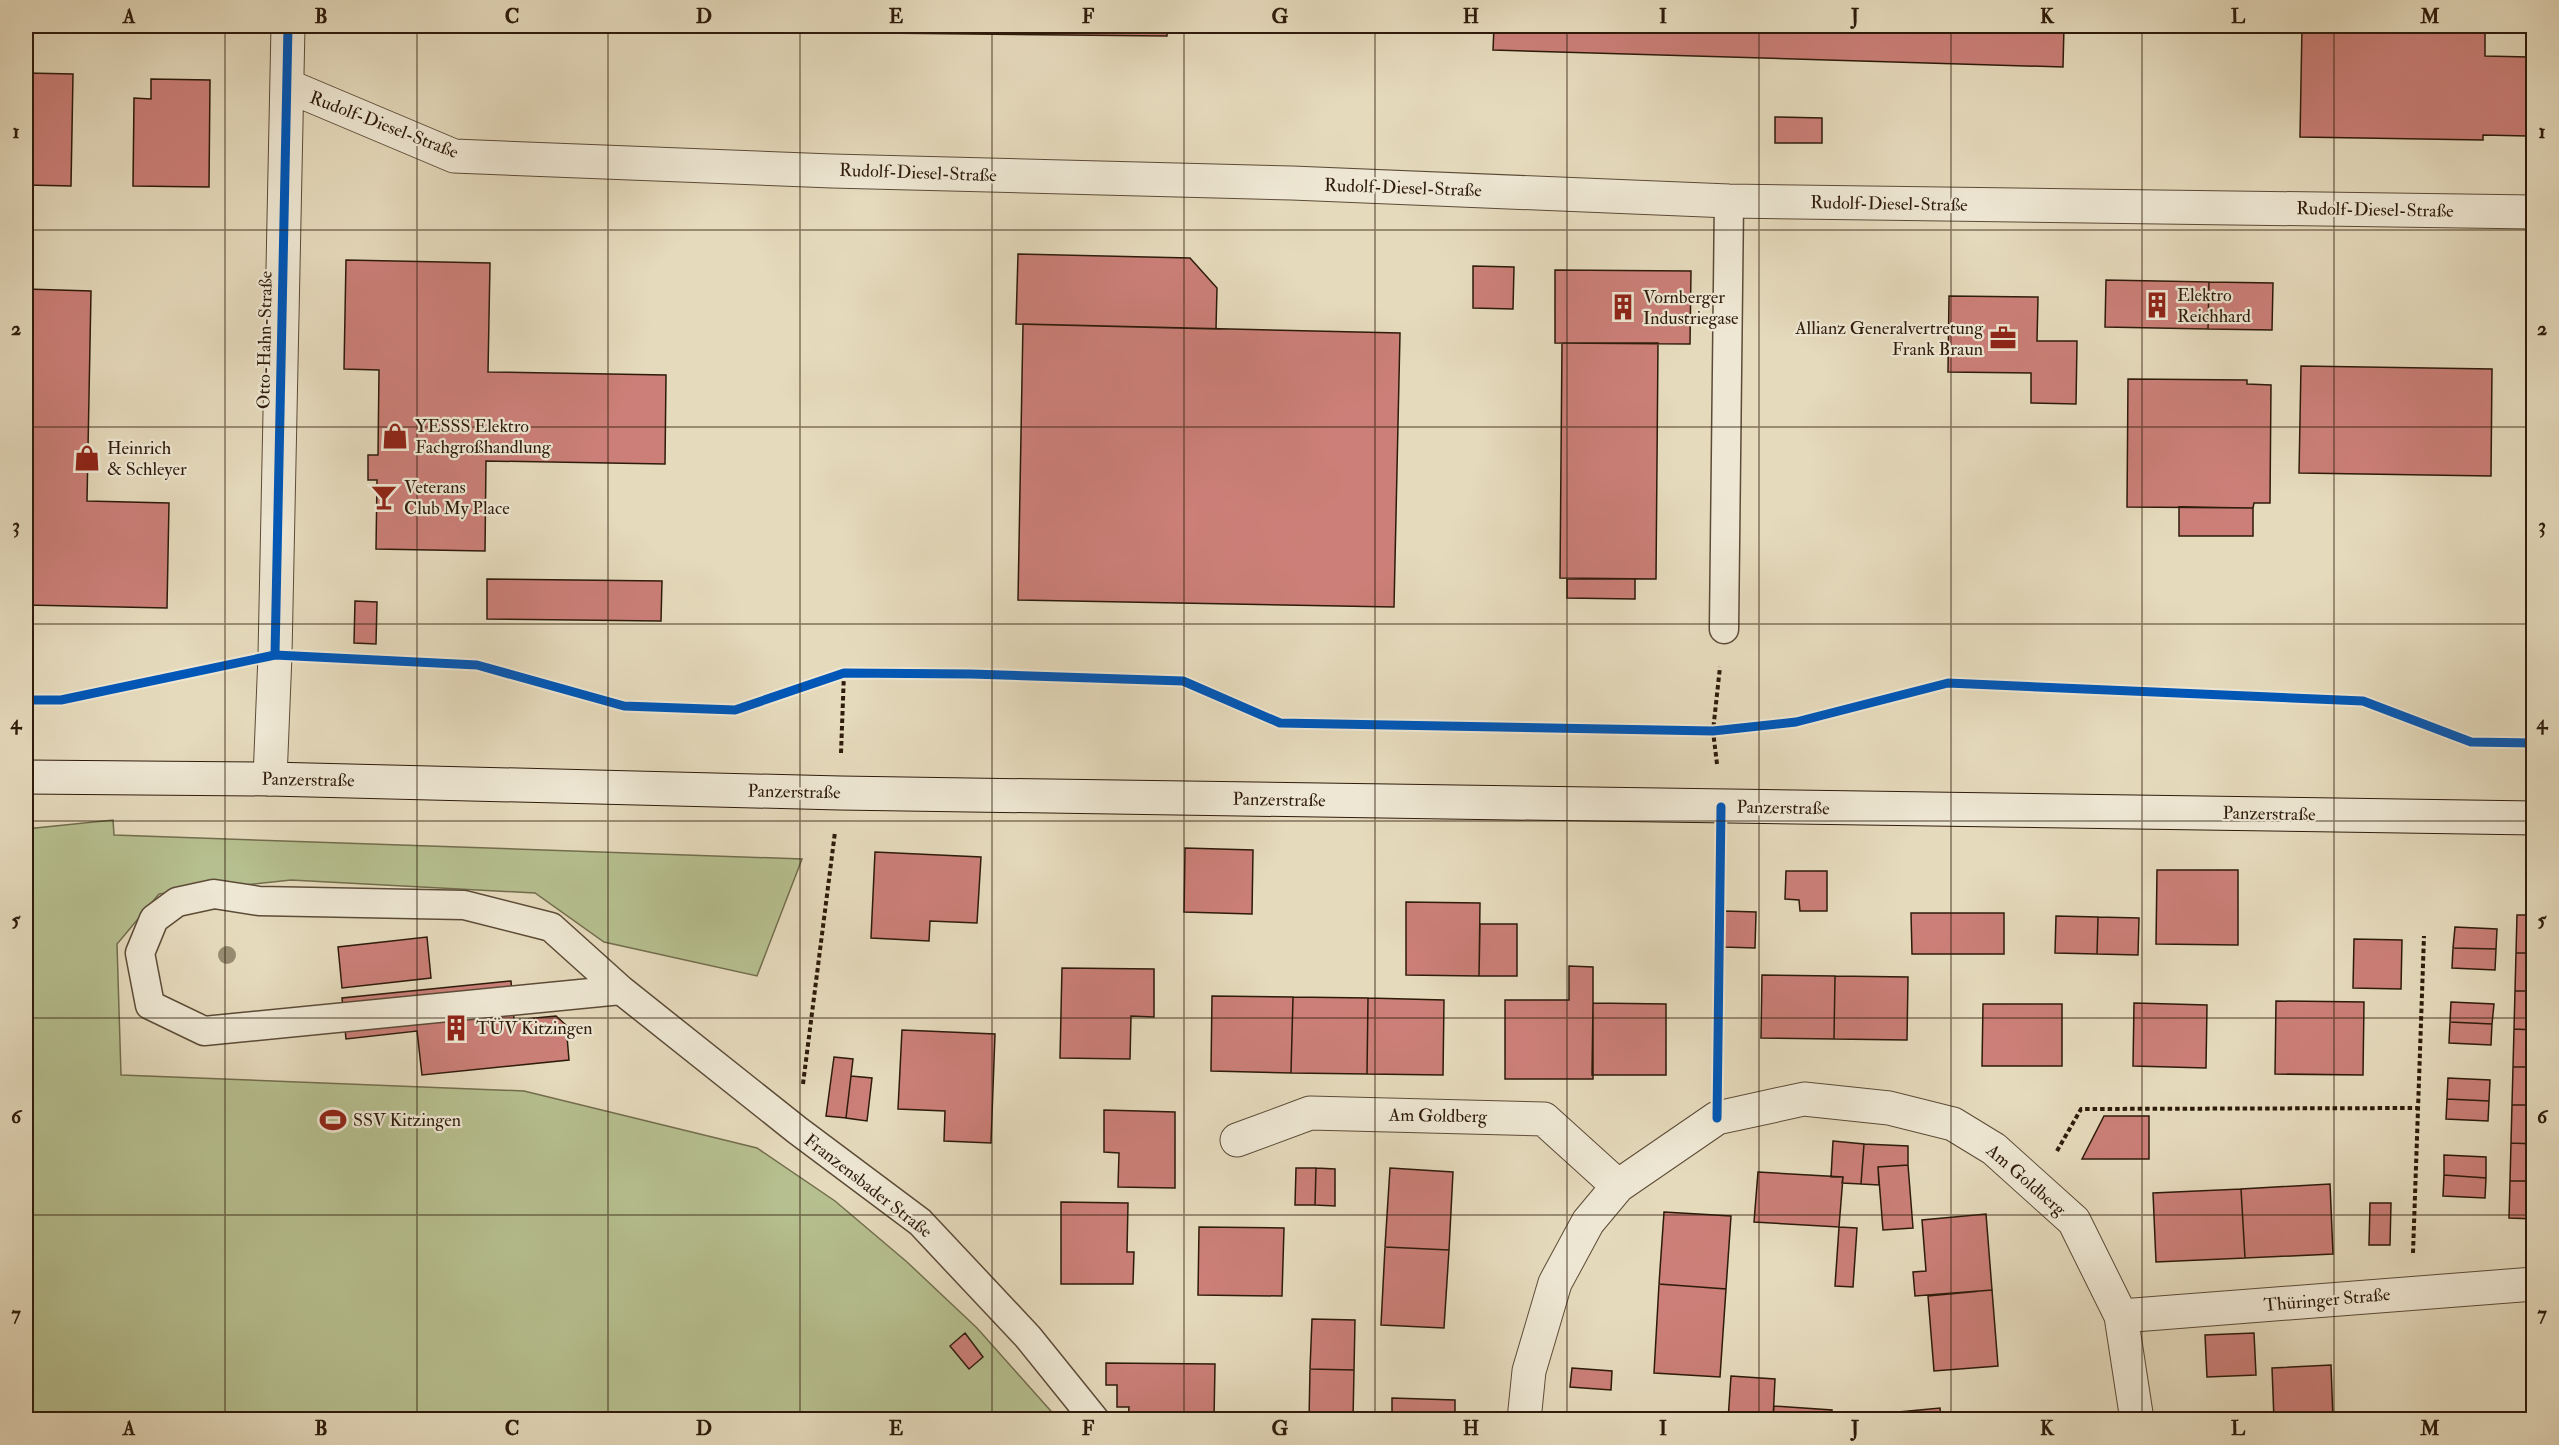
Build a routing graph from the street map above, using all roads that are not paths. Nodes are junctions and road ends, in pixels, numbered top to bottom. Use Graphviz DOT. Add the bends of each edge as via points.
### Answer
graph roads {
  1 [pos="288,26"];
  2 [pos="288,86"];
  3 [pos="1729,201"];
  4 [pos="2534,212"];
  5 [pos="1724,629"];
  6 [pos="26,777"];
  7 [pos="270,779"];
  8 [pos="2534,818"];
  9 [pos="621,990"];
  10 [pos="1237,1140"];
  11 [pos="1618,1186"];
  12 [pos="2534,1284"];
  13 [pos="2121,1316"];
  14 [pos="1095,1419"];
  15 [pos="1524,1419"];
  16 [pos="2137,1419"];
  1 -- 2 [label="street, Otto-Hahn-Straße"];
  2 -- 3 [label="street, Rudolf-Diesel-Straße" via="454,156"];
  2 -- 7 [label="street, Otto-Hahn-Straße"];
  3 -- 4 [label="street, Rudolf-Diesel-Straße"];
  3 -- 5 [label="lane"];
  6 -- 7 [label="street, Panzerstraße"];
  7 -- 8 [label="street, Panzerstraße" via="840,793"];
  9 -- 9 [label="lane, Franzensbader Straße" via="204,1031 150,1005 140,953 154,920 177,902 214,894 259,901 464,905 551,927"];
  9 -- 14 [label="lane, Franzensbader Straße" via="920,1222 1028,1337"];
  10 -- 11 [label="street, Am Goldberg" via="1310,1113 1544,1119"];
  11 -- 13 [label="street, Am Goldberg" via="1718,1118 1804,1099 1889,1108 1953,1124 1994,1149 2074,1221"];
  11 -- 15 [label="street, Am Goldberg" via="1588,1222 1555,1283 1529,1371"];
  12 -- 13 [label="street, Thüringer Straße"];
  13 -- 16 [label="street, Am Goldberg"];
}
